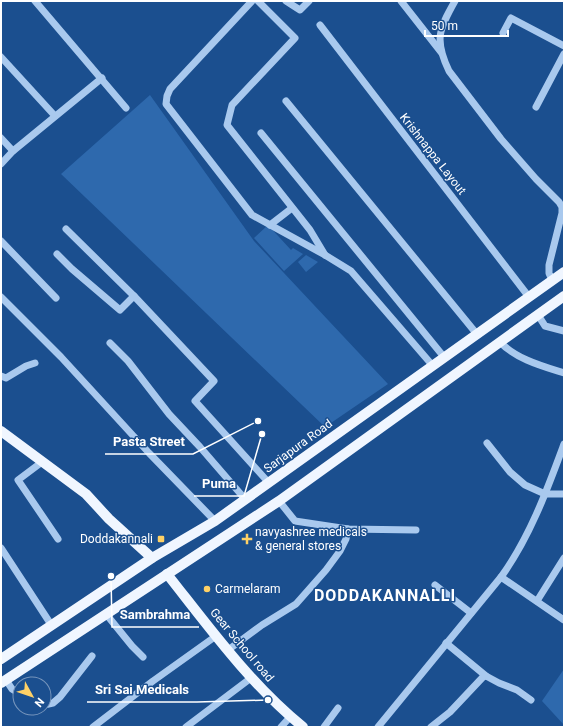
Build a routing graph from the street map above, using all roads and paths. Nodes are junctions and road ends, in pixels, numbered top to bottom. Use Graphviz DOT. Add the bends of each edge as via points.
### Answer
graph roads {
  1 [pos="35,1"];
  2 [pos="252,1"];
  3 [pos="258,1"];
  4 [pos="286,1"];
  5 [pos="309,1"];
  6 [pos="401,1"];
  7 [pos="455,1"];
  8 [pos="320,25"];
  9 [pos="503,34"];
  10 [pos="564,46"];
  11 [pos="442,54"];
  12 [pos="564,54"];
  13 [pos="1,57"];
  14 [pos="102,78"];
  15 [pos="286,101"];
  16 [pos="536,107"];
  17 [pos="126,108"];
  18 [pos="55,116"];
  19 [pos="261,133"];
  20 [pos="1,138"];
  21 [pos="13,151"];
  22 [pos="1,164"];
  23 [pos="292,208"];
  24 [pos="270,225"];
  25 [pos="66,229"];
  26 [pos="1,241"];
  27 [pos="57,254"];
  28 [pos="325,255"];
  29 [pos="564,272"];
  30 [pos="552,280"];
  31 [pos="134,296"];
  32 [pos="564,296"];
  33 [pos="1,297"];
  34 [pos="529,297"];
  35 [pos="56,298"];
  36 [pos="538,315"];
  37 [pos="564,331"];
  38 [pos="476,333"];
  39 [pos="500,342"];
  40 [pos="110,343"];
  41 [pos="444,357"];
  42 [pos="35,363"];
  43 [pos="433,366"];
  44 [pos="564,373"];
  45 [pos="1,376"];
  46 [pos="1,431"];
  47 [pos="487,443"];
  48 [pos="564,444"];
  49 [pos="42,462"];
  50 [pos="269,483"];
  51 [pos="545,494"];
  52 [pos="564,494"];
  53 [pos="245,499"];
  54 [pos="279,501"];
  55 [pos="215,521"];
  56 [pos="348,530"];
  57 [pos="416,530"];
  58 [pos="58,539"];
  59 [pos="1,548"];
  60 [pos="152,558"];
  61 [pos="564,558"];
  62 [pos="167,574"];
  63 [pos="501,577"];
  64 [pos="435,585"];
  65 [pos="537,602"];
  66 [pos="106,614"];
  67 [pos="471,614"];
  68 [pos="564,620"];
  69 [pos="52,626"];
  70 [pos="216,636"];
  71 [pos="446,643"];
  72 [pos="228,650"];
  73 [pos="92,656"];
  74 [pos="143,657"];
  75 [pos="1,660"];
  76 [pos="486,676"];
  77 [pos="251,678"];
  78 [pos="3,682"];
  79 [pos="12,689"];
  80 [pos="531,700"];
  81 [pos="52,703"];
  82 [pos="338,708"];
  83 [pos="290,717"];
  84 [pos="93,727"];
  85 [pos="186,727"];
  86 [pos="281,727"];
  87 [pos="303,727"];
  88 [pos="324,727"];
  89 [pos="378,727"];
  90 [pos="431,727"];
  1 -- 14 [label="street"];
  2 -- 24 [label="street" via="170,89 166,104 252,215"];
  3 -- 23 [label="street" via="295,38 232,105 227,125"];
  4 -- 5 [label="street" via="300,10"];
  6 -- 11 [label="street"];
  7 -- 11 [label="street" via="440,32"];
  8 -- 34 [label="street, Krishnappa Layout"];
  9 -- 10 [label="street" via="512,18"];
  11 -- 30 [label="street" via="449,72 501,139 562,207 549,265"];
  12 -- 16 [label="street"];
  13 -- 18 [label="street"];
  14 -- 17 [label="street"];
  14 -- 18 [label="street"];
  15 -- 38 [label="street"];
  18 -- 21 [label="street"];
  19 -- 41 [label="street"];
  20 -- 21 [label="street"];
  21 -- 22 [label="street"];
  23 -- 24 [label="street"];
  23 -- 28 [label="street" via="310,230"];
  24 -- 28 [label="street"];
  25 -- 31 [label="street"];
  26 -- 35 [label="street"];
  27 -- 31 [label="street" via="120,310"];
  28 -- 43 [label="street" via="354,274"];
  29 -- 30 [label="main road, Sarjapura Road"];
  30 -- 34 [label="main road, Sarjapura Road"];
  31 -- 50 [label="street" via="214,381 195,401"];
  32 -- 36 [label="main road"];
  33 -- 55 [label="street" via="61,356"];
  34 -- 38 [label="main road, Sarjapura Road"];
  36 -- 37 [label="street" via="546,326"];
  36 -- 39 [label="main road"];
  38 -- 41 [label="main road, Sarjapura Road"];
  39 -- 44 [label="street" via="508,351"];
  39 -- 54 [label="main road"];
  40 -- 53 [label="street"];
  41 -- 43 [label="main road, Sarjapura Road"];
  42 -- 45 [label="street" via="6,378"];
  43 -- 50 [label="main road, Sarjapura Road"];
  46 -- 49 [label="main road"];
  47 -- 51 [label="street" via="510,472 525,485"];
  48 -- 51 [label="street"];
  49 -- 58 [label="street" via="18,480"];
  49 -- 60 [label="main road" via="86,494"];
  50 -- 53 [label="main road, Sarjapura Road"];
  51 -- 52 [label="street"];
  51 -- 63 [label="street" via="515,559"];
  53 -- 55 [label="main road, Sarjapura Road"];
  54 -- 56 [label="street" via="295,520"];
  54 -- 62 [label="main road"];
  55 -- 60 [label="main road, Sarjapura Road"];
  56 -- 57 [label="street"];
  56 -- 72 [label="street" via="340,551 296,604"];
  59 -- 69 [label="street"];
  60 -- 69 [label="main road, Sarjapura Road"];
  61 -- 65 [label="street"];
  62 -- 66 [label="main road"];
  62 -- 70 [label="main road, Gear School road"];
  63 -- 65 [label="street"];
  63 -- 67 [label="street"];
  64 -- 67 [label="street"];
  65 -- 68 [label="street"];
  66 -- 74 [label="street"];
  66 -- 78 [label="main road"];
  67 -- 71 [label="street"];
  69 -- 75 [label="main road, Sarjapura Road"];
  70 -- 72 [label="main road, Gear School road"];
  70 -- 84 [label="street"];
  71 -- 76 [label="street"];
  71 -- 89 [label="street"];
  72 -- 77 [label="main road, Gear School road"];
  73 -- 81 [label="street" via="60,697"];
  76 -- 80 [label="street"];
  76 -- 90 [label="street"];
  77 -- 83 [label="main road, Gear School road"];
  77 -- 85 [label="street"];
  78 -- 79 [label="street"];
  82 -- 88 [label="street"];
  83 -- 86 [label="street"];
  83 -- 87 [label="main road, Gear School road"];
}
